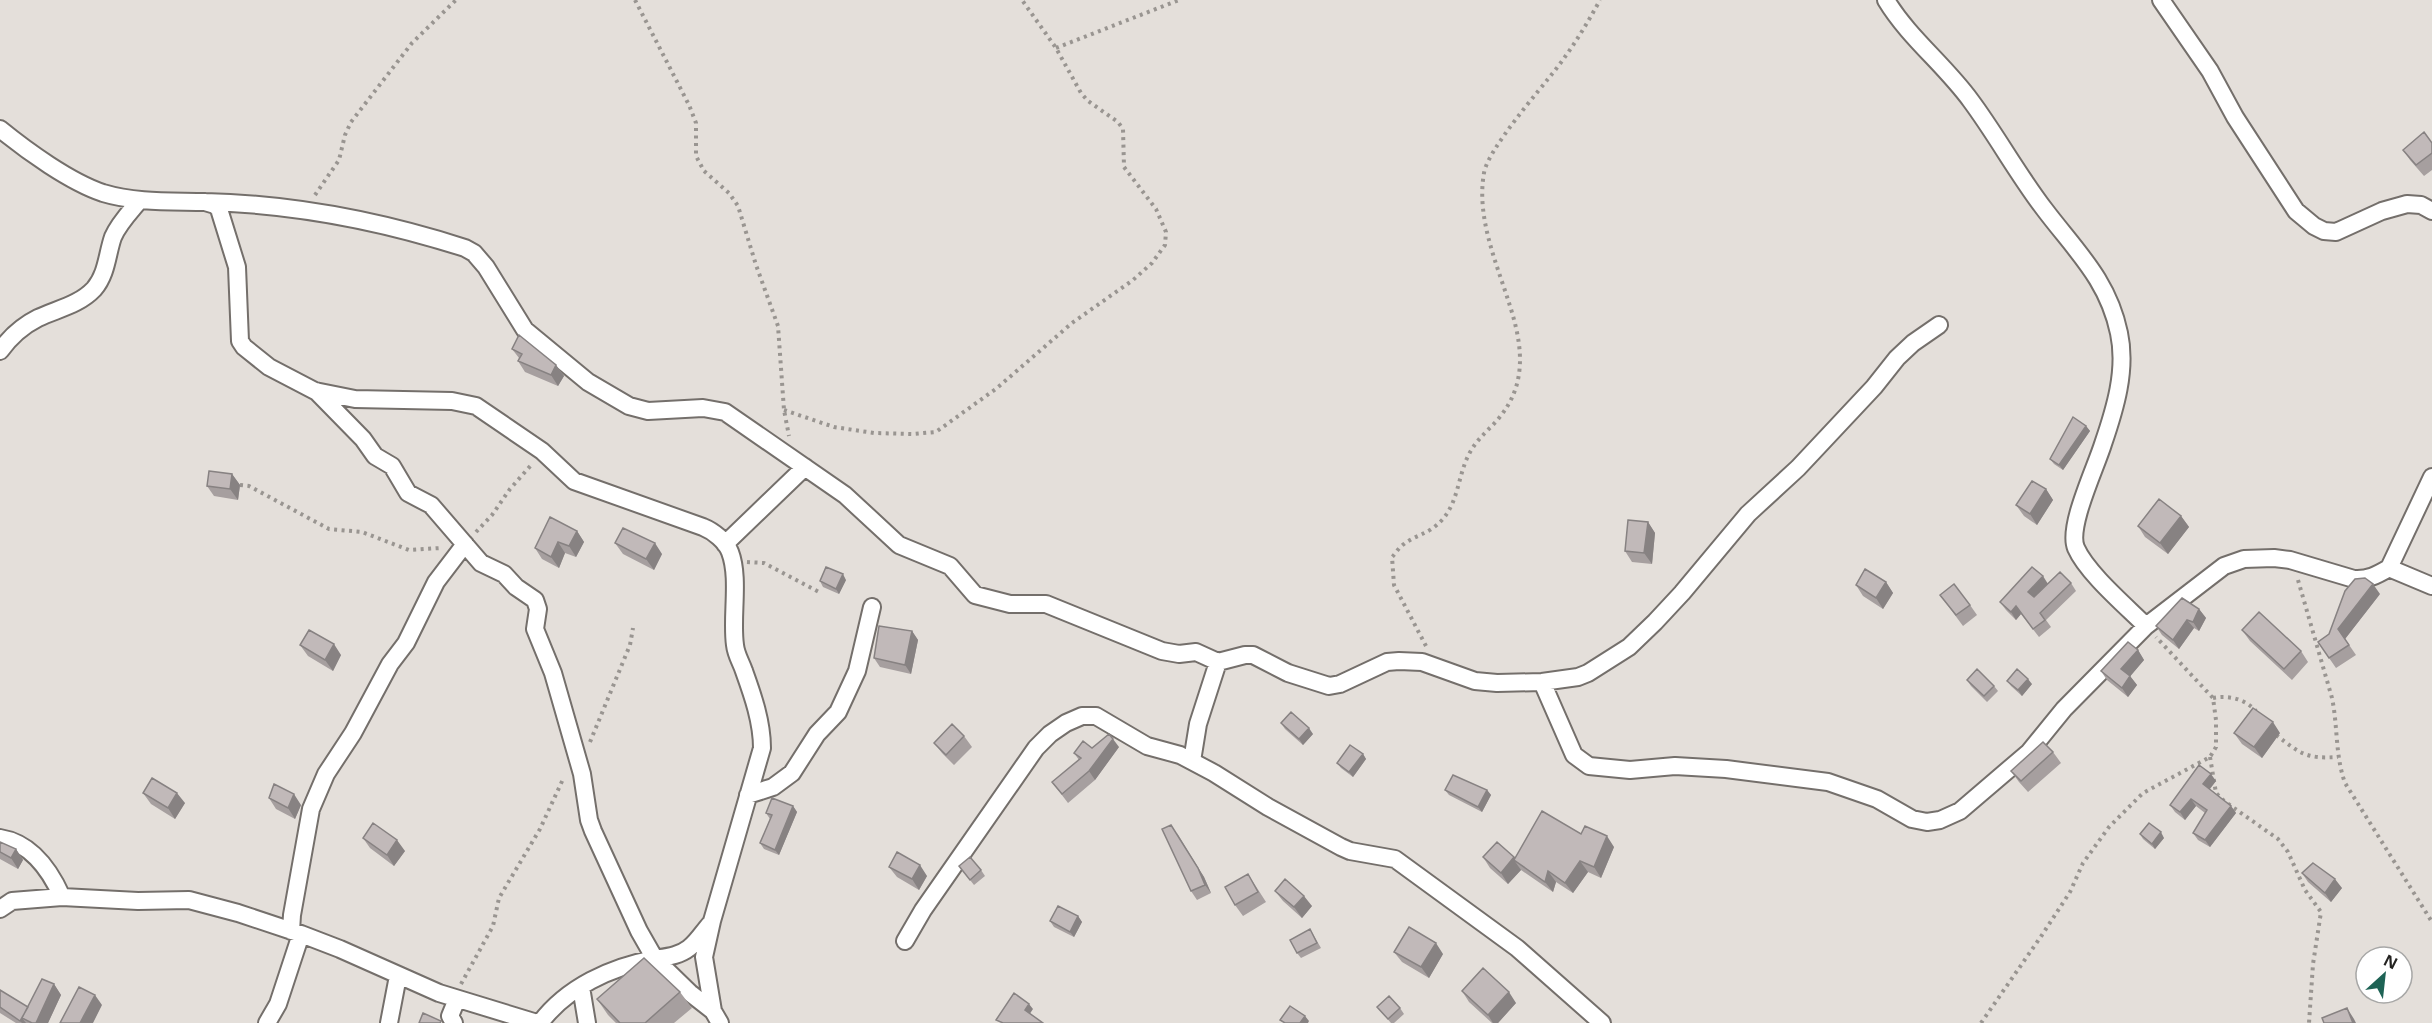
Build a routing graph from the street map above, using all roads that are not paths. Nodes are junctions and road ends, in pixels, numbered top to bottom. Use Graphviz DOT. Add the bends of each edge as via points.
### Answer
graph roads {
  1 [pos="1886,0"];
  2 [pos="2161,0"];
  3 [pos="0,129"];
  4 [pos="140,200"];
  5 [pos="205,202"];
  6 [pos="2432,211"];
  7 [pos="1939,325"];
  8 [pos="0,351"];
  9 [pos="315,391"];
  10 [pos="799,462"];
  11 [pos="2432,477"];
  12 [pos="465,544"];
  13 [pos="725,544"];
  14 [pos="2389,568"];
  15 [pos="2432,586"];
  16 [pos="872,607"];
  17 [pos="2146,626"];
  18 [pos="1218,662"];
  19 [pos="1542,682"];
  20 [pos="1192,761"];
  21 [pos="748,795"];
  22 [pos="0,838"];
  23 [pos="62,897"];
  24 [pos="0,909"];
  25 [pos="712,921"];
  26 [pos="296,933"];
  27 [pos="905,941"];
  28 [pos="655,959"];
  29 [pos="398,976"];
  30 [pos="581,987"];
  31 [pos="456,999"];
  32 [pos="716,1017"];
  33 [pos="267,1023"];
  34 [pos="389,1023"];
  35 [pos="454,1023"];
  36 [pos="538,1023"];
  37 [pos="587,1023"];
  38 [pos="1602,1023"];
  1 -- 17 [label="street" via="1971,100 2032,194 2085,259 2109,297 2120,334 2122,369 2074,541 2084,561"];
  2 -- 6 [label="street" via="2210,71 2296,211 2314,226 2336,232 2407,204"];
  3 -- 4 [label="street" via="79,182 102,192"];
  4 -- 5 [label="street"];
  4 -- 8 [label="street" via="114,236 106,266 85,298 36,319 12,335"];
  5 -- 9 [label="street" via="219,209 234,255 242,345 269,367"];
  5 -- 10 [label="street" via="304,210 376,223 465,248 486,267 525,330 588,382 640,410 703,408 725,412"];
  7 -- 19 [label="street" via="1898,358 1798,468 1748,514 1682,593 1629,647 1588,673"];
  9 -- 12 [label="street" via="375,456 395,469 408,494 429,503"];
  9 -- 13 [label="street" via="355,399 465,402 542,451 574,481 711,530"];
  10 -- 13 [label="street"];
  10 -- 18 [label="street" via="845,495 899,545 950,566 975,595 1010,604 1046,604 1162,651 1196,652"];
  11 -- 14 [label="street"];
  12 -- 26 [label="street" via="436,582 406,643 326,774 311,809 292,915"];
  12 -- 28 [label="street" via="481,563 509,578 538,604 535,629 578,758 589,820"];
  13 -- 21 [label="street" via="732,563 735,643 762,734 758,769"];
  14 -- 15 [label="street"];
  14 -- 17 [label="street" via="2375,576 2354,579 2290,560 2244,559 2224,566"];
  16 -- 21 [label="street" via="857,671 838,712 812,741 792,773 773,787"];
  17 -- 19 [label="street" via="2064,709 2029,752 1960,811 1927,822 1828,782 1726,769 1675,766 1630,770 1588,766 1574,755"];
  18 -- 19 [label="street" via="1253,655 1288,673 1329,686 1387,662 1422,662 1475,681"];
  18 -- 20 [label="street" via="1198,724"];
  20 -- 27 [label="street" via="1147,746 1096,716 1082,716 1066,723 1050,734 1023,765"];
  20 -- 38 [label="street" via="1341,847 1401,862 1517,948"];
  21 -- 25 [label="street"];
  22 -- 23 [label="street" via="18,843 41,861"];
  23 -- 24 [label="street" via="12,901"];
  23 -- 26 [label="street" via="138,902 189,900"];
  25 -- 28 [label="street" via="688,950"];
  25 -- 32 [label="street" via="704,957"];
  26 -- 29 [label="street"];
  26 -- 33 [label="street" via="278,1004"];
  28 -- 30 [label="street" via="616,970"];
  28 -- 32 [label="street"];
  29 -- 31 [label="street"];
  29 -- 34 [label="street"];
  30 -- 36 [label="street"];
  30 -- 37 [label="street"];
  31 -- 35 [label="street" via="450,1016"];
  31 -- 36 [label="street"];
}
